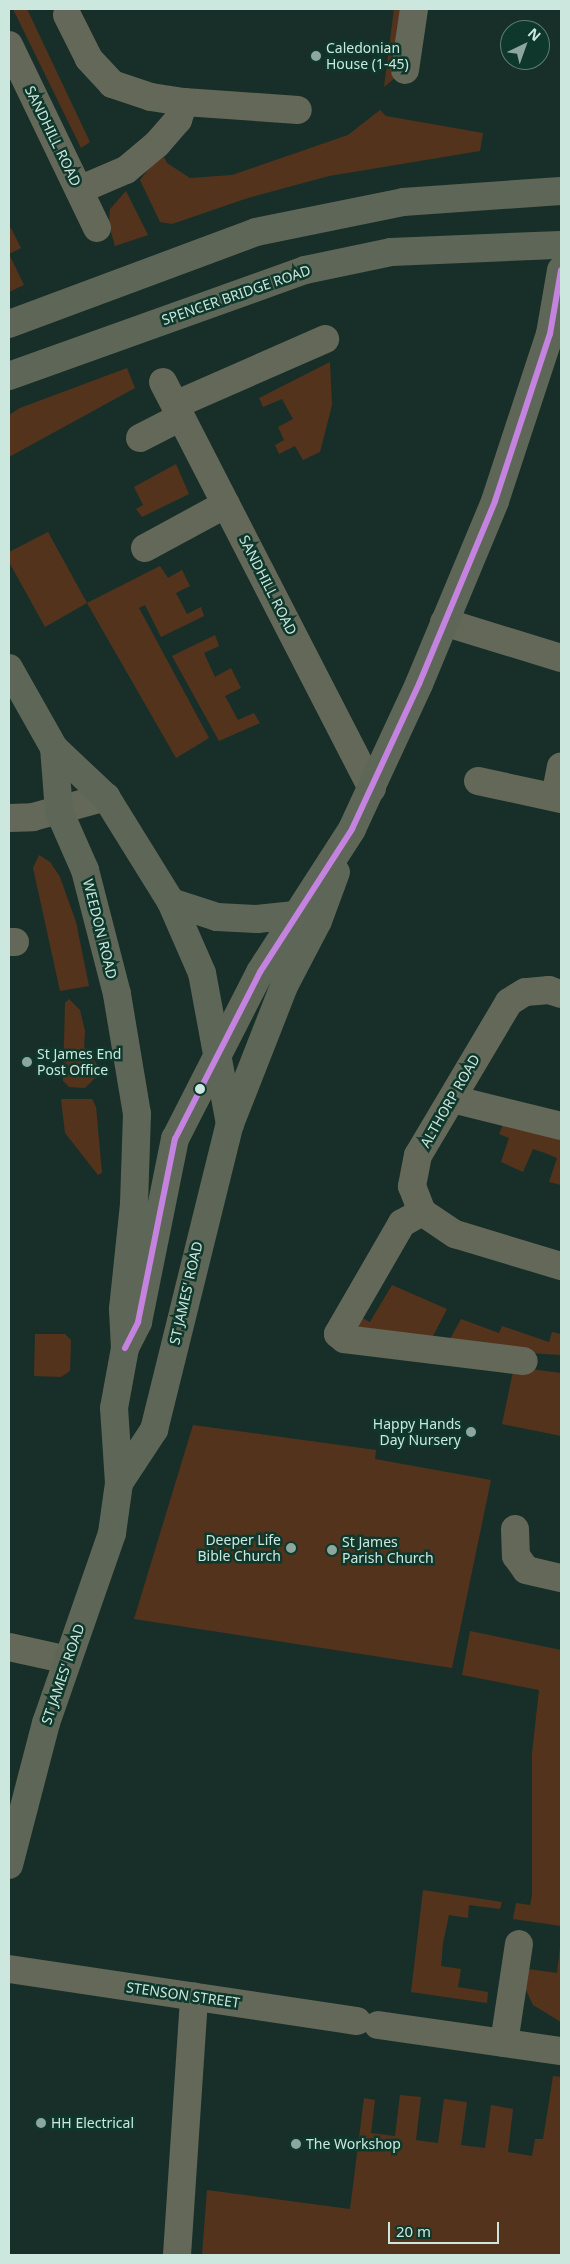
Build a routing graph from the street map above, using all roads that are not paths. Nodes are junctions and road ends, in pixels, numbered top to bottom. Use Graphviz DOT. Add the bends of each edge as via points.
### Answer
graph roads {
  1 [pos="414,9"];
  2 [pos="67,16"];
  3 [pos="9,45"];
  4 [pos="405,70"];
  5 [pos="184,102"];
  6 [pos="298,110"];
  7 [pos="79,190"];
  8 [pos="561,191"];
  9 [pos="97,228"];
  10 [pos="561,245"];
  11 [pos="561,270"];
  12 [pos="9,324"];
  13 [pos="325,340"];
  14 [pos="9,376"];
  15 [pos="173,401"];
  16 [pos="140,438"];
  17 [pos="226,504"];
  18 [pos="145,548"];
  19 [pos="444,622"];
  20 [pos="561,658"];
  21 [pos="9,668"];
  22 [pos="54,748"];
  23 [pos="561,768"];
  24 [pos="478,781"];
  25 [pos="372,788"];
  26 [pos="106,797"];
  27 [pos="558,798"];
  28 [pos="60,811"];
  29 [pos="9,818"];
  30 [pos="352,828"];
  31 [pos="171,902"];
  32 [pos="295,915"];
  33 [pos="561,994"];
  34 [pos="216,1053"];
  35 [pos="452,1100"];
  36 [pos="137,1114"];
  37 [pos="230,1124"];
  38 [pos="561,1126"];
  39 [pos="422,1212"];
  40 [pos="561,1266"];
  41 [pos="125,1348"];
  42 [pos="524,1361"];
  43 [pos="119,1483"];
  44 [pos="515,1529"];
  45 [pos="561,1578"];
  46 [pos="9,1647"];
  47 [pos="68,1660"];
  48 [pos="9,1865"];
  49 [pos="518,1944"];
  50 [pos="9,1968"];
  51 [pos="194,1997"];
  52 [pos="504,2044"];
  53 [pos="561,2051"];
  54 [pos="177,2255"];
  1 -- 4 [label="street"];
  2 -- 5 [label="street" via="89,59 112,84 151,97"];
  3 -- 7 [label="street, SANDHILL ROAD"];
  5 -- 6 [label="street"];
  5 -- 7 [label="street" via="178,120 138,160 126,170"];
  7 -- 9 [label="street, SANDHILL ROAD"];
  8 -- 12 [label="main road" via="403,202 256,232"];
  10 -- 14 [label="main road, SPENCER BRIDGE ROAD" via="391,252 305,270"];
  11 -- 19 [label="main road" via="550,334 498,492"];
  13 -- 15 [label="street"];
  15 -- 16 [label="street"];
  15 -- 17 [label="street, SANDHILL ROAD"];
  17 -- 18 [label="street"];
  17 -- 25 [label="street, SANDHILL ROAD"];
  19 -- 20 [label="street"];
  19 -- 25 [label="main road"];
  21 -- 22 [label="main road, WEEDON ROAD"];
  22 -- 26 [label="main road, WEEDON ROAD"];
  22 -- 28 [label="main road, WEEDON ROAD"];
  23 -- 27 [label="street"];
  24 -- 27 [label="street"];
  25 -- 30 [label="main road"];
  26 -- 28 [label="street"];
  26 -- 31 [label="main road, WEEDON ROAD"];
  28 -- 29 [label="street" via="33,818"];
  28 -- 36 [label="main road, WEEDON ROAD" via="85,870 100,927 117,994"];
  30 -- 32 [label="main road"];
  30 -- 37 [label="main road, ST JAMES' ROAD" via="318,921 284,986"];
  31 -- 32 [label="main road" via="217,917 257,919"];
  31 -- 34 [label="main road, WEEDON ROAD" via="202,974"];
  32 -- 34 [label="main road"];
  33 -- 35 [label="street, ALTHORP ROAD" via="549,990 525,992 509,1002"];
  34 -- 37 [label="main road, ST JAMES' ROAD"];
  34 -- 41 [label="main road, ST JAMES' ROAD" via="175,1139 138,1322"];
  35 -- 38 [label="street"];
  35 -- 39 [label="street, ALTHORP ROAD" via="418,1155 412,1186"];
  36 -- 41 [label="main road, ST JAMES' ROAD" via="134,1204 123,1309"];
  37 -- 43 [label="main road, ST JAMES' ROAD" via="154,1430"];
  39 -- 40 [label="street" via="455,1234"];
  39 -- 42 [label="street" via="402,1223 338,1334 344,1339"];
  41 -- 43 [label="main road, ST JAMES' ROAD" via="114,1408"];
  43 -- 47 [label="main road, ST JAMES' ROAD" via="112,1532"];
  44 -- 45 [label="street" via="516,1556 526,1570"];
  46 -- 47 [label="street"];
  47 -- 48 [label="main road, ST JAMES' ROAD" via="43,1731"];
  49 -- 52 [label="street"];
  50 -- 51 [label="street, STENSON STREET"];
  51 -- 52 [label="street, STENSON STREET"];
  51 -- 54 [label="street"];
  52 -- 53 [label="street, STENSON STREET"];
}
